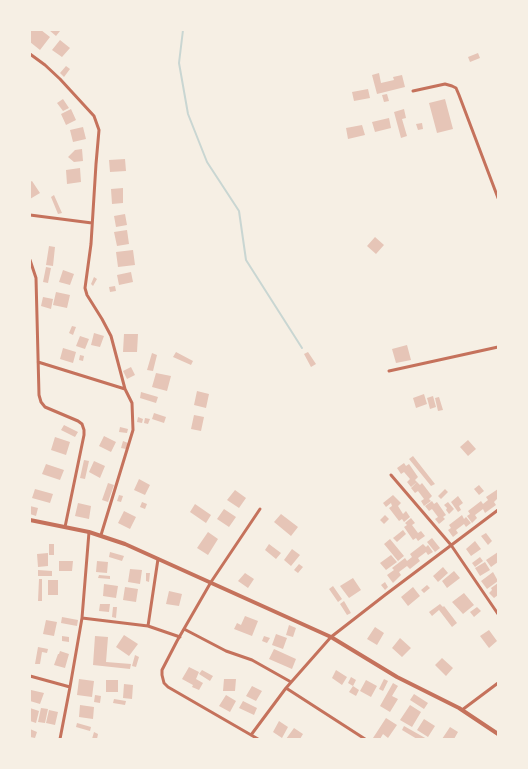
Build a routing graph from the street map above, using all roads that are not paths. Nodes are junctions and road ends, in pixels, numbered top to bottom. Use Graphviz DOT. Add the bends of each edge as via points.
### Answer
graph roads {
  1 [pos="30,54"];
  2 [pos="413,91"];
  3 [pos="498,198"];
  4 [pos="30,215"];
  5 [pos="92,223"];
  6 [pos="30,260"];
  7 [pos="498,347"];
  8 [pos="38,362"];
  9 [pos="389,371"];
  10 [pos="125,389"];
  11 [pos="391,475"];
  12 [pos="260,508"];
  13 [pos="498,510"];
  14 [pos="30,520"];
  15 [pos="65,528"];
  16 [pos="89,532"];
  17 [pos="101,536"];
  18 [pos="451,545"];
  19 [pos="158,559"];
  20 [pos="211,582"];
  21 [pos="498,614"];
  22 [pos="82,618"];
  23 [pos="148,626"];
  24 [pos="184,629"];
  25 [pos="180,637"];
  26 [pos="331,637"];
  27 [pos="30,676"];
  28 [pos="291,682"];
  29 [pos="498,683"];
  30 [pos="70,687"];
  31 [pos="286,688"];
  32 [pos="462,710"];
  33 [pos="498,734"];
  34 [pos="251,735"];
  35 [pos="60,739"];
  36 [pos="258,739"];
  37 [pos="365,739"];
  1 -- 5 [label="street" via="60,79 94,116 99,130"];
  2 -- 3 [label="street" via="444,84 456,88"];
  4 -- 5 [label="street"];
  5 -- 10 [label="street" via="87,295 111,336"];
  6 -- 8 [label="street" via="36,278"];
  7 -- 9 [label="street"];
  8 -- 10 [label="street"];
  8 -- 15 [label="street" via="41,402 78,421 84,430"];
  10 -- 17 [label="street" via="132,402 133,430"];
  11 -- 18 [label="street"];
  12 -- 20 [label="street"];
  13 -- 18 [label="street"];
  14 -- 15 [label="street"];
  15 -- 16 [label="street"];
  16 -- 17 [label="street"];
  16 -- 22 [label="street"];
  17 -- 19 [label="street"];
  18 -- 21 [label="street"];
  18 -- 26 [label="street"];
  19 -- 20 [label="street"];
  19 -- 23 [label="street"];
  20 -- 24 [label="street"];
  20 -- 26 [label="street"];
  22 -- 23 [label="street"];
  22 -- 30 [label="street"];
  23 -- 25 [label="street"];
  24 -- 25 [label="street"];
  24 -- 28 [label="street"];
  25 -- 34 [label="street" via="162,670 164,683"];
  26 -- 28 [label="street"];
  26 -- 32 [label="street" via="397,677"];
  27 -- 30 [label="street"];
  28 -- 31 [label="street"];
  29 -- 32 [label="street"];
  30 -- 35 [label="street"];
  31 -- 34 [label="street"];
  31 -- 37 [label="street"];
  32 -- 33 [label="street"];
  34 -- 36 [label="street"];
}
